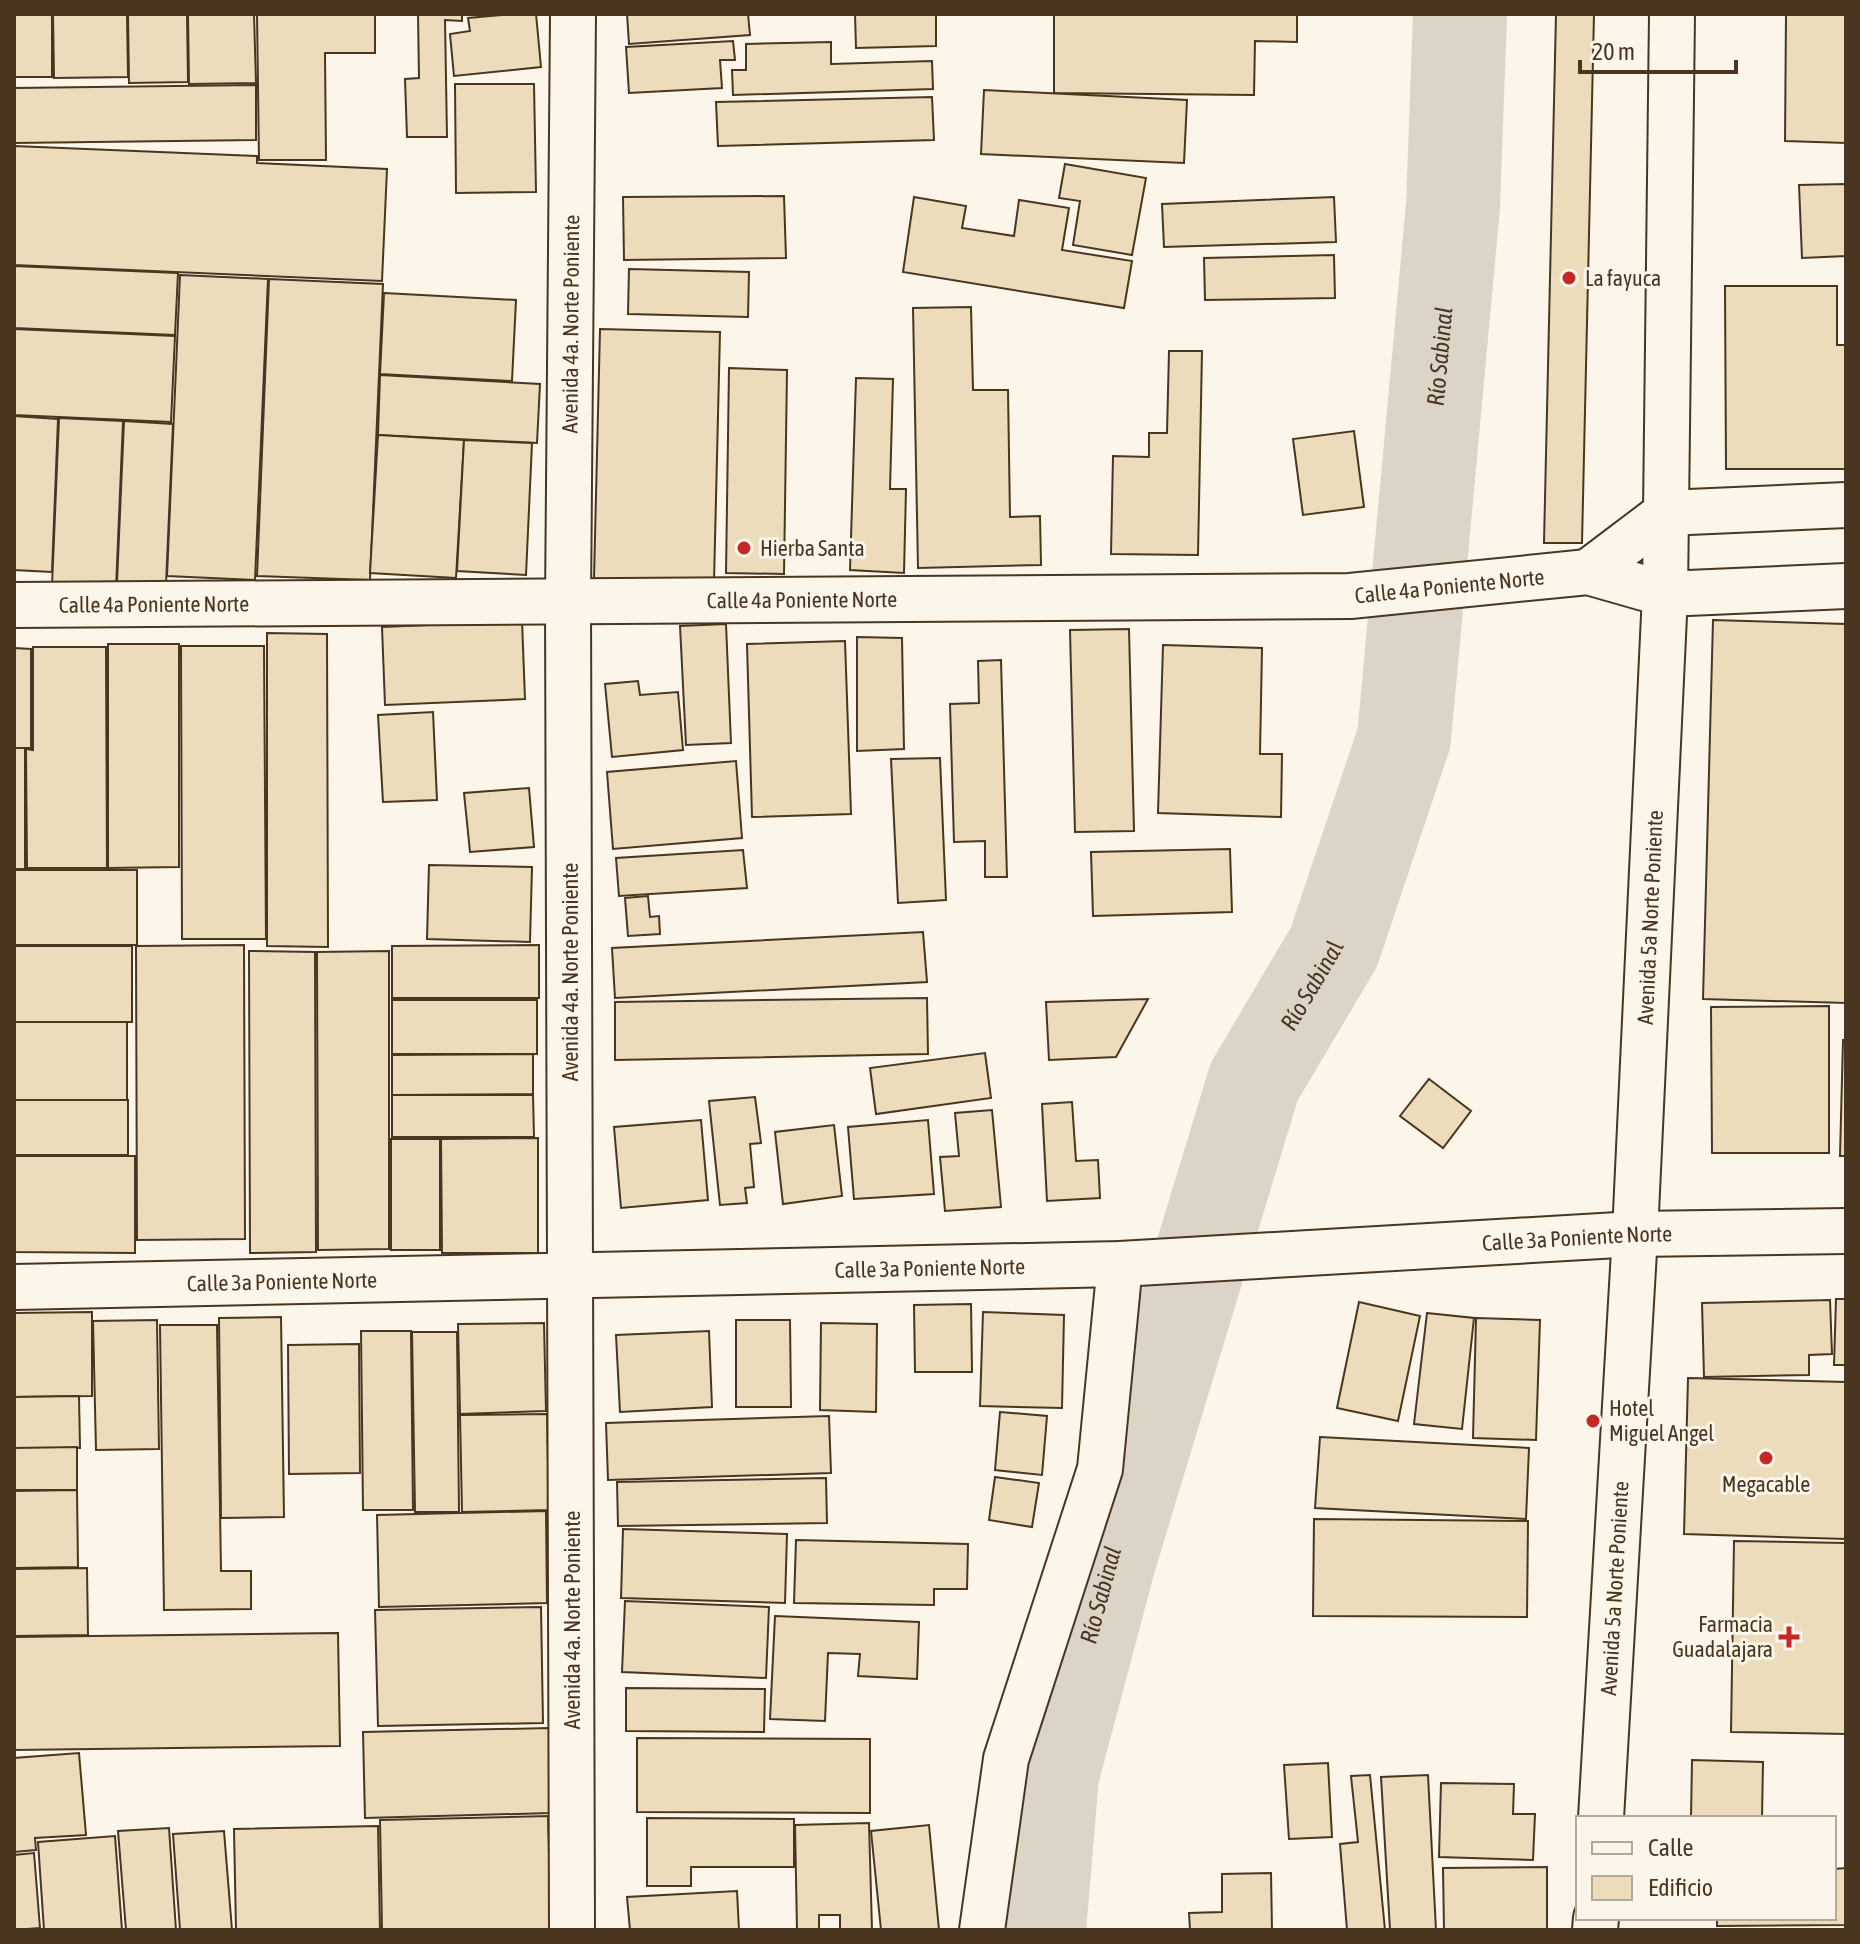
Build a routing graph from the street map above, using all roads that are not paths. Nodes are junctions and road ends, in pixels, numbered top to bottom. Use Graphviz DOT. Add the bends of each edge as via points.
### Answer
graph roads {
  1 [pos="573,14"];
  2 [pos="1672,14"];
  3 [pos="1846,505"];
  4 [pos="1666,513"];
  5 [pos="1567,575"];
  6 [pos="1846,586"];
  7 [pos="1665,594"];
  8 [pos="568,603"];
  9 [pos="14,605"];
  10 [pos="1846,1231"];
  11 [pos="1635,1234"];
  12 [pos="1134,1264"];
  13 [pos="572,1273"];
  14 [pos="14,1287"];
  15 [pos="1601,1816"];
  16 [pos="572,1930"];
  17 [pos="982,1930"];
  1 -- 8 [label="street, Avenida 4a. Norte Poniente"];
  2 -- 4 [label="street, Avenida 5a Norte Poniente"];
  3 -- 4 [label="street"];
  4 -- 5 [label="street"];
  4 -- 7 [label="street, Avenida 5a Norte Poniente"];
  5 -- 7 [label="street, Calle 4a Poniente Norte"];
  5 -- 8 [label="street, Calle 4a Poniente Norte" via="1393,594"];
  6 -- 7 [label="street, Calle 4a Poniente Norte"];
  7 -- 11 [label="street, Avenida 5a Norte Poniente"];
  8 -- 9 [label="street, Calle 4a Poniente Norte"];
  8 -- 13 [label="street, Avenida 4a. Norte Poniente"];
  10 -- 11 [label="street, Calle 3a Poniente Norte"];
  11 -- 12 [label="street, Calle 3a Poniente Norte"];
  11 -- 15 [label="street, Avenida 5a Norte Poniente"];
  12 -- 13 [label="street, Calle 3a Poniente Norte"];
  12 -- 17 [label="street" via="1100,1469 1006,1759"];
  13 -- 14 [label="street, Calle 3a Poniente Norte"];
  13 -- 16 [label="street, Avenida 4a. Norte Poniente"];
}
